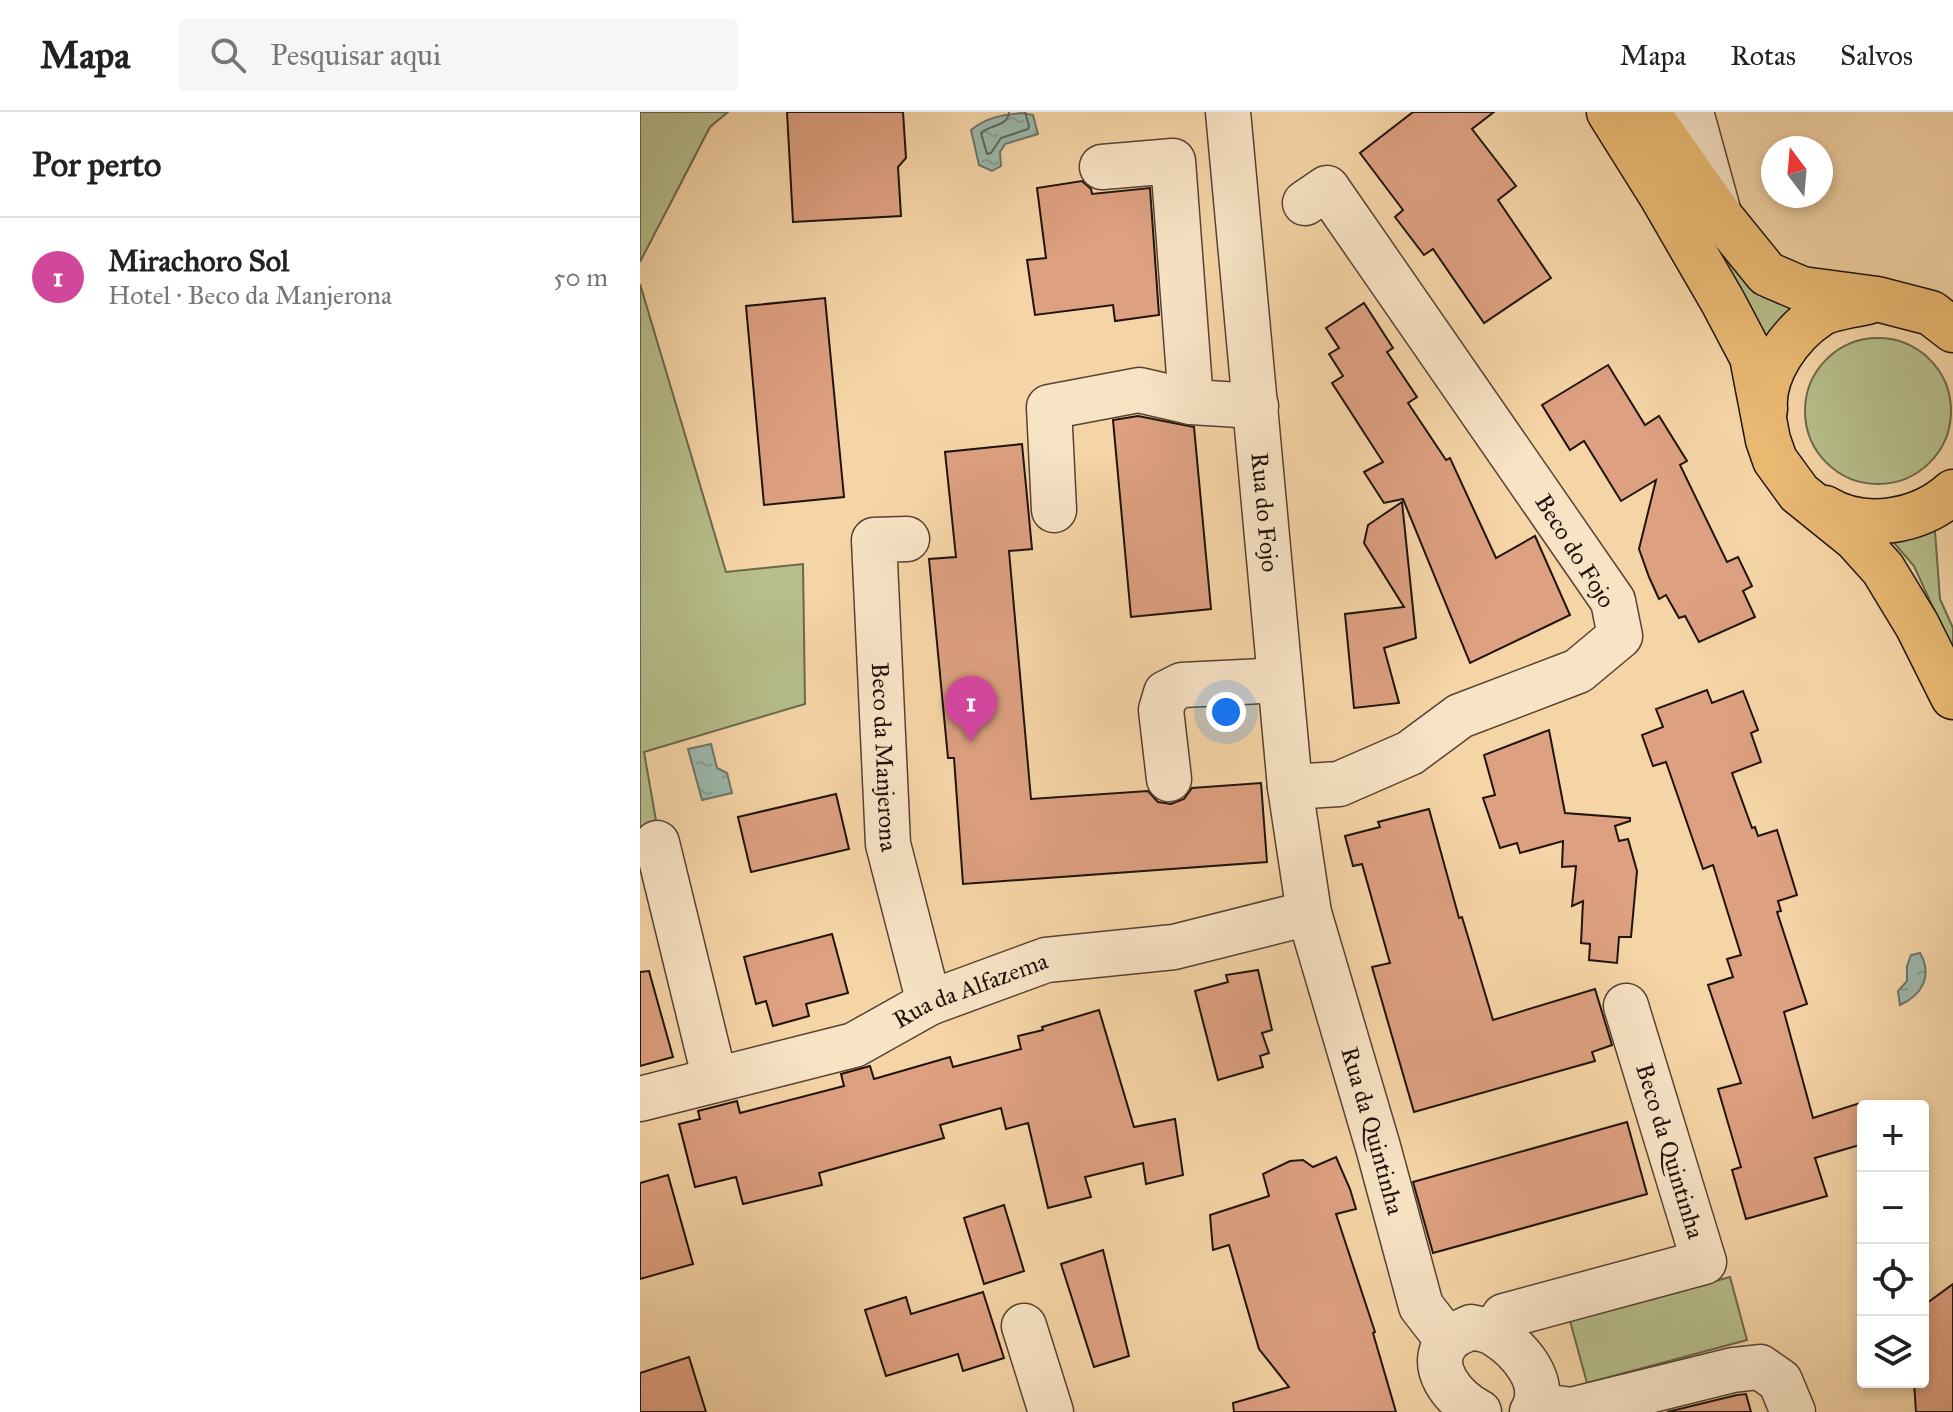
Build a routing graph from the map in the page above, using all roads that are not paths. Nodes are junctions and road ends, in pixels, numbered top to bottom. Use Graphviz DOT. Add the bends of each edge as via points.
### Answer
graph roads {
  1 [pos="1228,112"];
  2 [pos="1691,112"];
  3 [pos="1620,114"];
  4 [pos="1102,167"];
  5 [pos="1305,203"];
  6 [pos="1720,216"];
  7 [pos="1877,299"];
  8 [pos="1953,330"];
  9 [pos="1191,402"];
  10 [pos="1256,406"];
  11 [pos="1768,440"];
  12 [pos="1953,492"];
  13 [pos="1799,493"];
  14 [pos="1054,510"];
  15 [pos="907,539"];
  16 [pos="1280,680"];
  17 [pos="1953,697"];
  18 [pos="1169,779"];
  19 [pos="1290,787"];
  20 [pos="657,843"];
  21 [pos="1309,913"];
  22 [pos="929,1003"];
  23 [pos="1626,1006"];
  24 [pos="715,1080"];
  25 [pos="640,1099"];
  26 [pos="1024,1326"];
  27 [pos="1493,1333"];
  28 [pos="1450,1338"];
  29 [pos="1534,1409"];
  30 [pos="1051,1412"];
  31 [pos="1479,1412"];
  32 [pos="1793,1412"];
  1 -- 10 [label="street, Rua do Fojo"];
  2 -- 6 [label="street"];
  3 -- 6 [label="main road"];
  3 -- 11 [label="main road" via="1752,357"];
  4 -- 9 [label="street" via="1173,161"];
  5 -- 19 [label="street, Beco do Fojo" via="1327,188 1613,601 1620,636 1578,671 1460,716 1410,753 1339,784"];
  6 -- 7 [label="main road" via="1767,274 1802,289"];
  7 -- 8 [label="main road" via="1931,313"];
  7 -- 11 [label="main road" via="1821,313 1785,346 1764,402"];
  9 -- 10 [label="street"];
  9 -- 14 [label="street" via="1139,390 1049,407"];
  10 -- 16 [label="street, Rua do Fojo"];
  11 -- 13 [label="main road" via="1775,460"];
  12 -- 13 [label="main road" via="1916,515 1877,523 1838,516"];
  13 -- 17 [label="main road" via="1856,539 1883,569"];
  15 -- 22 [label="street, Beco da Manjerona" via="874,540 888,844"];
  16 -- 18 [label="street" via="1182,685 1166,693 1161,710"];
  16 -- 19 [label="street, Rua do Fojo"];
  19 -- 21 [label="street, Rua do Fojo"];
  20 -- 24 [label="street"];
  21 -- 22 [label="street, Rua da Alfazema" via="1174,947 1046,960"];
  21 -- 28 [label="street, Rua da Quintinha" via="1421,1306"];
  22 -- 24 [label="street, Rua da Alfazema" via="854,1045"];
  23 -- 27 [label="street, Beco da Quintinha" via="1704,1262 1504,1316"];
  24 -- 25 [label="street, Rua da Alfazema"];
  26 -- 30 [label="street"];
  27 -- 28 [label="street" via="1471,1327"];
  27 -- 29 [label="street" via="1530,1366"];
  28 -- 31 [label="street" via="1439,1354 1442,1376"];
  29 -- 32 [label="street" via="1571,1410 1760,1367 1780,1381"];
}
